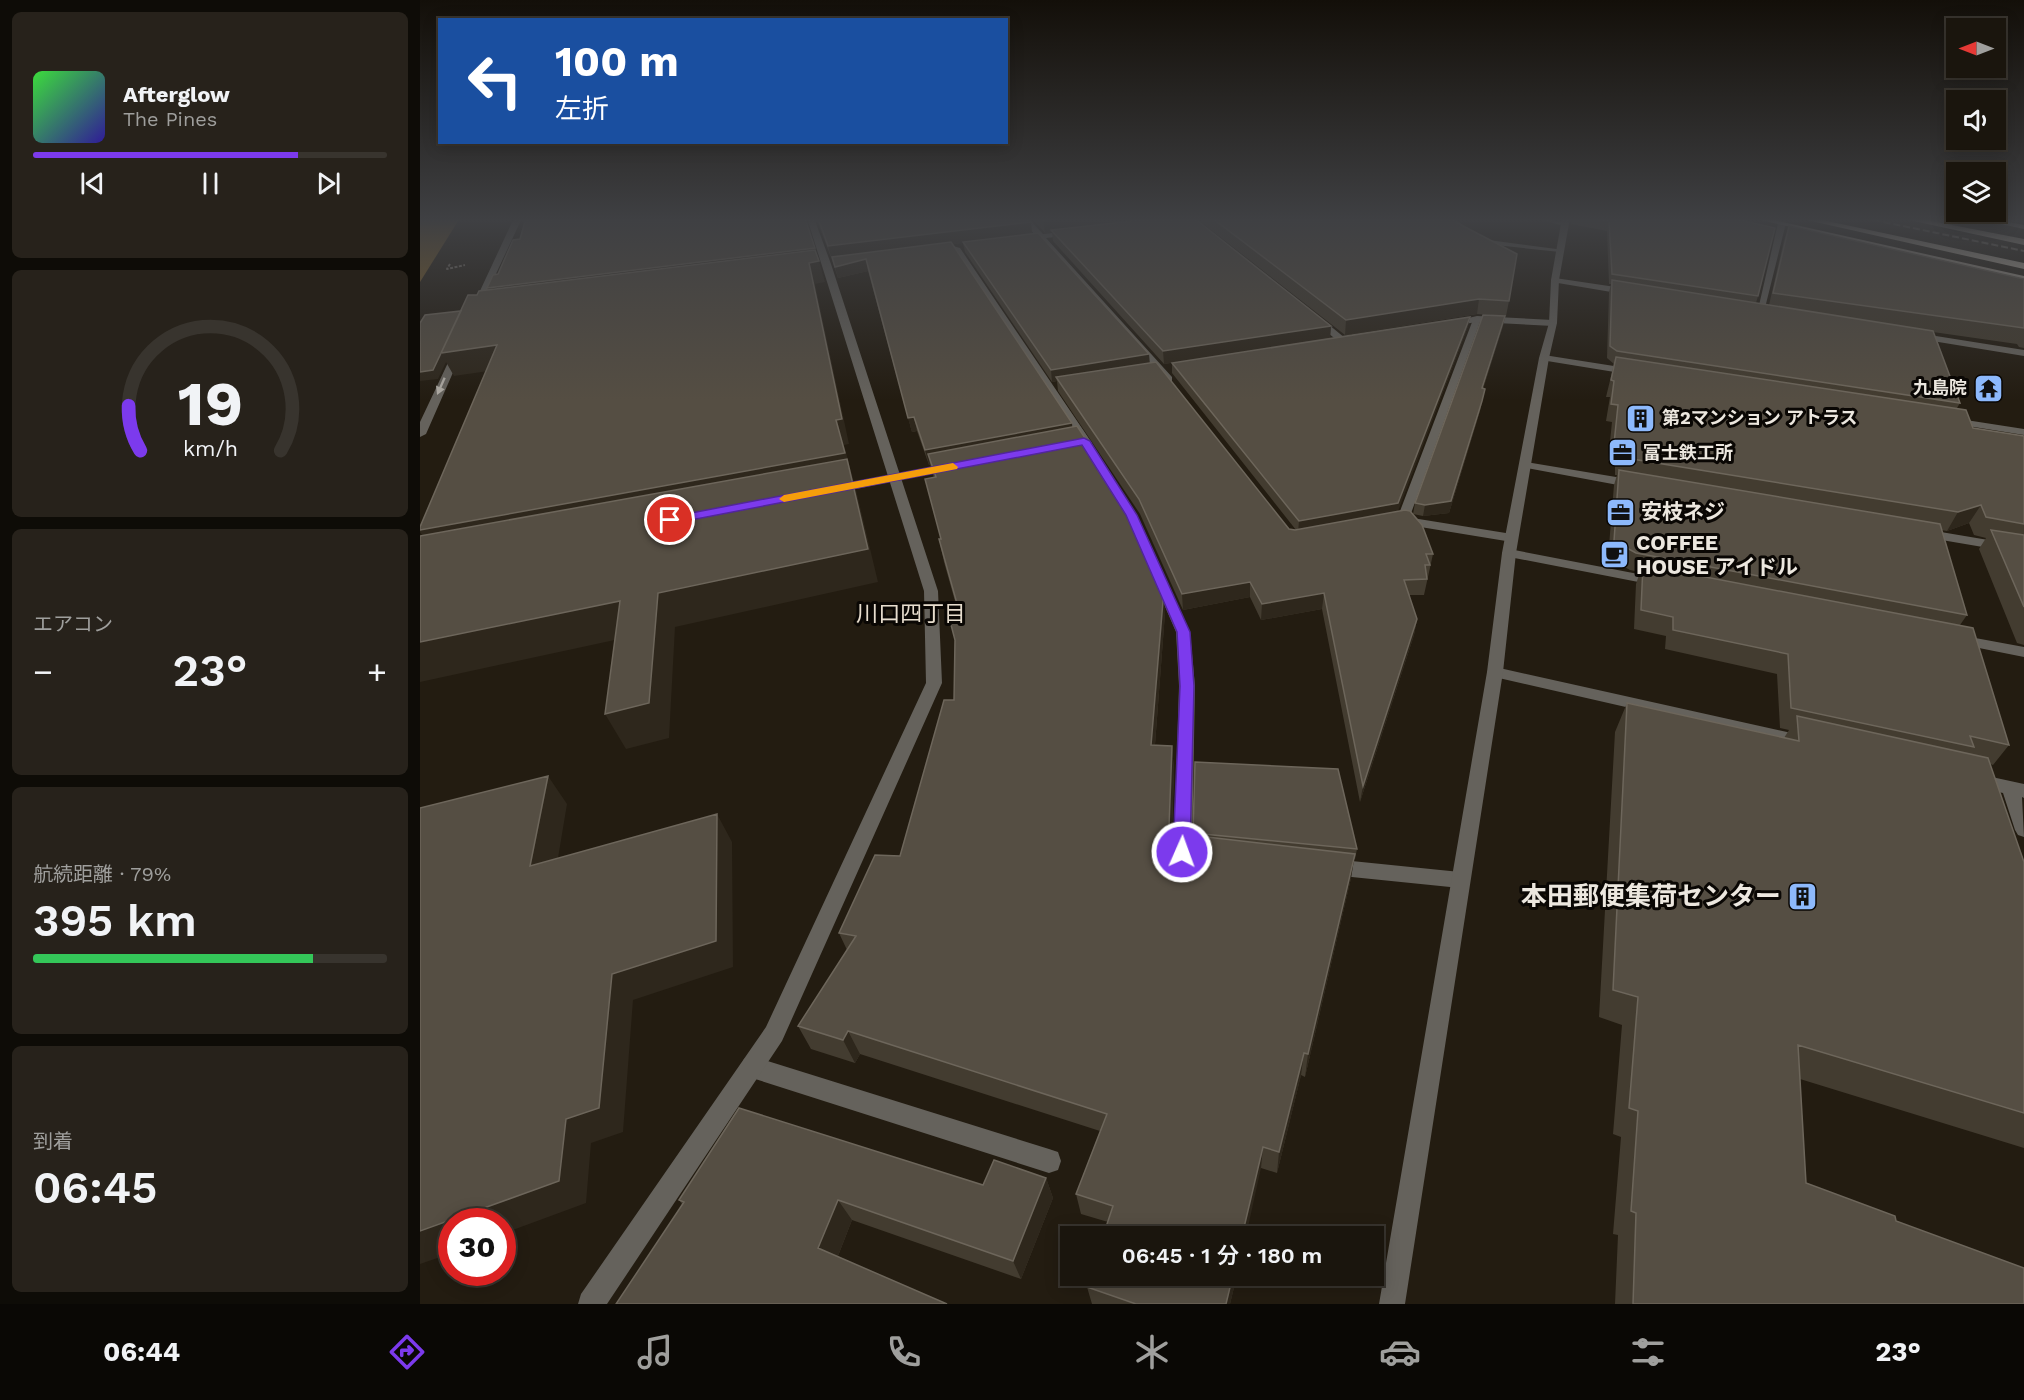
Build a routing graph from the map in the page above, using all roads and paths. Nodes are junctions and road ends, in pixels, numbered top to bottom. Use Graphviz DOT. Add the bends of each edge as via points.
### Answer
graph roads {
  1 [pos="490,279"];
  2 [pos="832,279"];
  3 [pos="978,279"];
  4 [pos="1081,279"];
  5 [pos="1768,279"];
  6 [pos="1555,280"];
  7 [pos="1635,292"];
  8 [pos="487,308"];
  9 [pos="476,309"];
  10 [pos="1749,310"];
  11 [pos="1306,312"];
  12 [pos="1760,312"];
  13 [pos="1771,313"];
  14 [pos="1477,319"];
  15 [pos="471,320"];
  16 [pos="1553,323"];
  17 [pos="1443,324"];
  18 [pos="1909,334"];
  19 [pos="1353,338"];
  20 [pos="462,340"];
  21 [pos="1342,340"];
  22 [pos="1330,342"];
  23 [pos="2024,353"];
  24 [pos="1544,358"];
  25 [pos="1649,374"];
  26 [pos="1174,386"];
  27 [pos="1942,419"];
  28 [pos="2024,432"];
  29 [pos="420,434"];
  30 [pos="1096,460"];
  31 [pos="967,464"];
  32 [pos="1526,465"];
  33 [pos="896,478"];
  34 [pos="1642,485"];
  35 [pos="827,491"];
  36 [pos="1132,515"];
  37 [pos="1908,531"];
  38 [pos="1510,546"];
  39 [pos="2024,550"];
  40 [pos="1673,585"];
  41 [pos="1942,636"];
  42 [pos="2024,652"];
  43 [pos="1495,672"];
  44 [pos="1823,746"];
  45 [pos="1963,777"];
  46 [pos="2017,789"];
  47 [pos="2024,830"];
  48 [pos="1193,854"];
  49 [pos="1320,866"];
  50 [pos="1460,880"];
  51 [pos="752,1067"];
  52 [pos="1048,1161"];
  53 [pos="591,1304"];
  54 [pos="1392,1304"];
  1 -- 9 [label="street"];
  2 -- 33 [label="street"];
  3 -- 30 [label="street" via="1054,386 1079,442"];
  4 -- 26 [label="street"];
  5 -- 12 [label="street"];
  6 -- 7 [label="street"];
  6 -- 16 [label="street"];
  8 -- 9 [label="street"];
  9 -- 15 [label="street"];
  10 -- 12 [label="street"];
  11 -- 21 [label="street"];
  12 -- 13 [label="street"];
  14 -- 16 [label="street"];
  14 -- 17 [label="street"];
  14 -- 38 [label="street" via="1398,520"];
  16 -- 24 [label="street"];
  18 -- 23 [label="street"];
  19 -- 21 [label="street"];
  20 -- 29 [label="street, one-way"];
  21 -- 22 [label="street"];
  24 -- 25 [label="street"];
  24 -- 32 [label="street"];
  27 -- 28 [label="street"];
  31 -- 33 [label="street"];
  32 -- 34 [label="street"];
  32 -- 38 [label="street"];
  33 -- 35 [label="street"];
  33 -- 51 [label="street" via="931,591 934,683 774,1034"];
  36 -- 48 [label="street" via="1183,632 1187,686 1182,852"];
  37 -- 39 [label="street"];
  38 -- 40 [label="street"];
  38 -- 43 [label="street"];
  41 -- 42 [label="street"];
  43 -- 44 [label="street"];
  43 -- 50 [label="street"];
  45 -- 46 [label="street"];
  46 -- 47 [label="street"];
  49 -- 50 [label="street"];
  50 -- 54 [label="street"];
  51 -- 52 [label="street"];
  51 -- 53 [label="street"];
}
